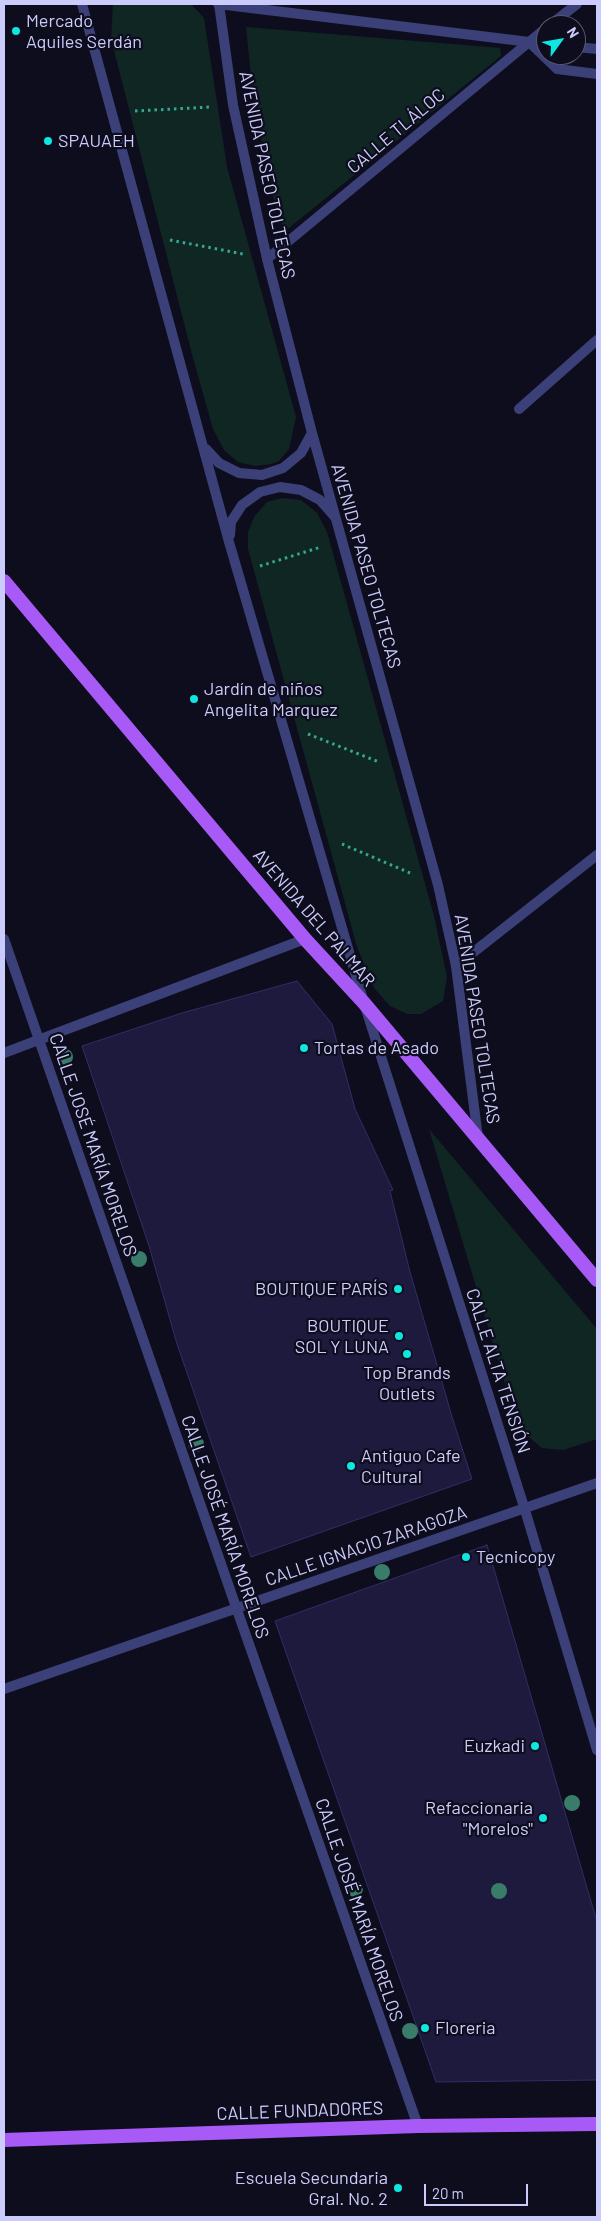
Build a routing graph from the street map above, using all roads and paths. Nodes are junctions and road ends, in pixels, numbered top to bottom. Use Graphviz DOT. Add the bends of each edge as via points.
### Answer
graph roads {
  1 [pos="82,4"];
  2 [pos="218,4"];
  3 [pos="577,4"];
  4 [pos="563,15"];
  5 [pos="536,37"];
  6 [pos="530,42"];
  7 [pos="536,43"];
  8 [pos="597,74"];
  9 [pos="233,106"];
  10 [pos="112,113"];
  11 [pos="145,234"];
  12 [pos="267,259"];
  13 [pos="597,340"];
  14 [pos="518,410"];
  15 [pos="312,433"];
  16 [pos="203,446"];
  17 [pos="335,516"];
  18 [pos="342,541"];
  19 [pos="230,542"];
  20 [pos="238,572"];
  21 [pos="4,581"];
  22 [pos="282,723"];
  23 [pos="408,774"];
  24 [pos="314,832"];
  25 [pos="597,855"];
  26 [pos="438,885"];
  27 [pos="4,939"];
  28 [pos="305,940"];
  29 [pos="456,966"];
  30 [pos="364,1003"];
  31 [pos="39,1040"];
  32 [pos="4,1053"];
  33 [pos="478,1138"];
  34 [pos="597,1280"];
  35 [pos="597,1483"];
  36 [pos="525,1510"];
  37 [pos="236,1607"];
  38 [pos="4,1689"];
  39 [pos="597,1750"];
  40 [pos="597,2124"];
  41 [pos="418,2126"];
  42 [pos="4,2140"];
  1 -- 10 [label="street"];
  2 -- 6 [label="street"];
  2 -- 9 [label="street, AVENIDA PASEO TOLTECAS"];
  3 -- 4 [label="street"];
  5 -- 6 [label="street, CALLE TLÁLOC"];
  6 -- 7 [label="street"];
  6 -- 8 [label="street" via="557,69"];
  6 -- 12 [label="street, CALLE TLÁLOC"];
  9 -- 10 [label="path"];
  9 -- 12 [label="street, AVENIDA PASEO TOLTECAS"];
  10 -- 11 [label="street"];
  11 -- 12 [label="path"];
  11 -- 16 [label="street"];
  12 -- 15 [label="street, AVENIDA PASEO TOLTECAS"];
  13 -- 14 [label="street"];
  15 -- 16 [label="street" via="301,453 283,468 262,475 239,473 219,463"];
  15 -- 17 [label="street, AVENIDA PASEO TOLTECAS"];
  16 -- 19 [label="street"];
  17 -- 18 [label="street, AVENIDA PASEO TOLTECAS"];
  17 -- 19 [label="street" via="320,500 301,490 280,487 260,492 242,504 231,522"];
  18 -- 20 [label="path"];
  18 -- 23 [label="street, AVENIDA PASEO TOLTECAS"];
  19 -- 20 [label="street"];
  20 -- 22 [label="street"];
  21 -- 28 [label="main road, AVENIDA DEL PALMAR"];
  22 -- 23 [label="path"];
  22 -- 24 [label="street"];
  23 -- 26 [label="street, AVENIDA PASEO TOLTECAS"];
  24 -- 26 [label="path"];
  24 -- 30 [label="street"];
  25 -- 29 [label="street"];
  26 -- 29 [label="street, AVENIDA PASEO TOLTECAS"];
  27 -- 31 [label="street, CALLE JOSÉ MARÍA MORELOS"];
  28 -- 30 [label="main road, AVENIDA DEL PALMAR"];
  28 -- 31 [label="street"];
  29 -- 33 [label="street, AVENIDA PASEO TOLTECAS"];
  30 -- 33 [label="main road, AVENIDA DEL PALMAR"];
  30 -- 36 [label="street, CALLE ALTA TENSIÓN"];
  31 -- 32 [label="street"];
  31 -- 37 [label="street, CALLE JOSÉ MARÍA MORELOS"];
  33 -- 34 [label="main road, AVENIDA DEL PALMAR"];
  35 -- 36 [label="street, CALLE IGNACIO ZARAGOZA"];
  36 -- 37 [label="street, CALLE IGNACIO ZARAGOZA"];
  36 -- 39 [label="street, CALLE ALTA TENSIÓN"];
  37 -- 38 [label="street, CALLE IGNACIO ZARAGOZA"];
  37 -- 41 [label="street, CALLE JOSÉ MARÍA MORELOS"];
  40 -- 41 [label="main road, CALLE FUNDADORES"];
  41 -- 42 [label="main road, CALLE FUNDADORES"];
}
